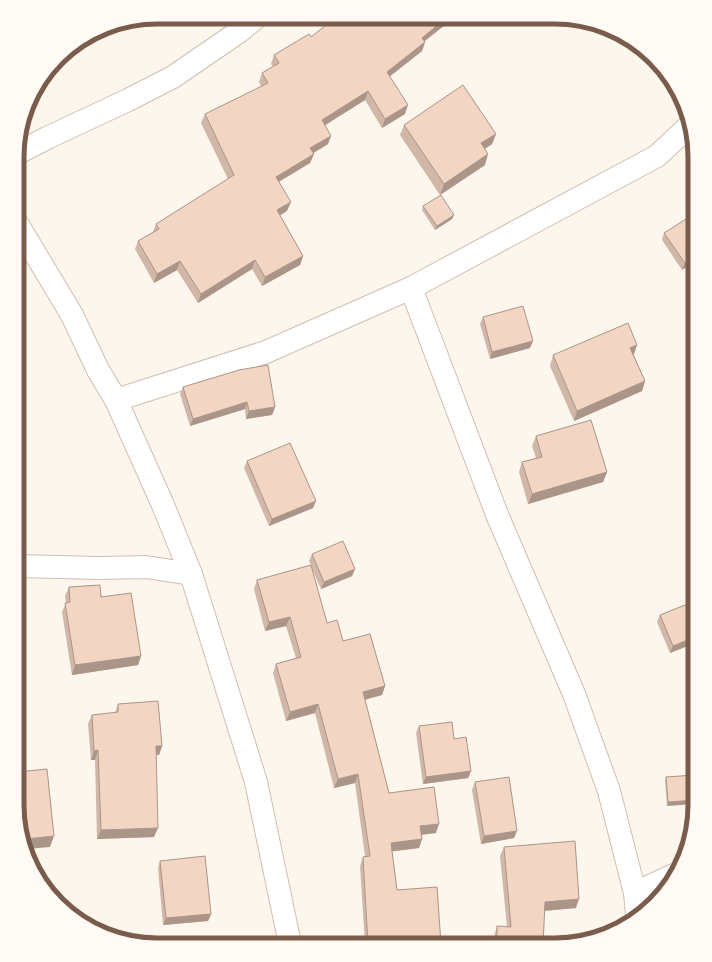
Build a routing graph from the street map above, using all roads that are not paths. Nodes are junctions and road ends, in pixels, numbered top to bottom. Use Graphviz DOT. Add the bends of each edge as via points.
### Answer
graph roads {
  1 [pos="248,24"];
  2 [pos="685,130"];
  3 [pos="24,150"];
  4 [pos="24,235"];
  5 [pos="411,288"];
  6 [pos="116,400"];
  7 [pos="24,566"];
  8 [pos="191,574"];
  9 [pos="662,884"];
  10 [pos="636,903"];
  11 [pos="289,938"];
  1 -- 3 [label="street" via="172,77"];
  2 -- 5 [label="street" via="657,156"];
  4 -- 6 [label="street" via="72,315 98,370"];
  5 -- 6 [label="street" via="266,352"];
  5 -- 10 [label="street" via="498,517 574,694 609,791"];
  6 -- 8 [label="street"];
  7 -- 8 [label="street" via="146,567"];
  8 -- 11 [label="street" via="256,782"];
  9 -- 10 [label="street"];
}
